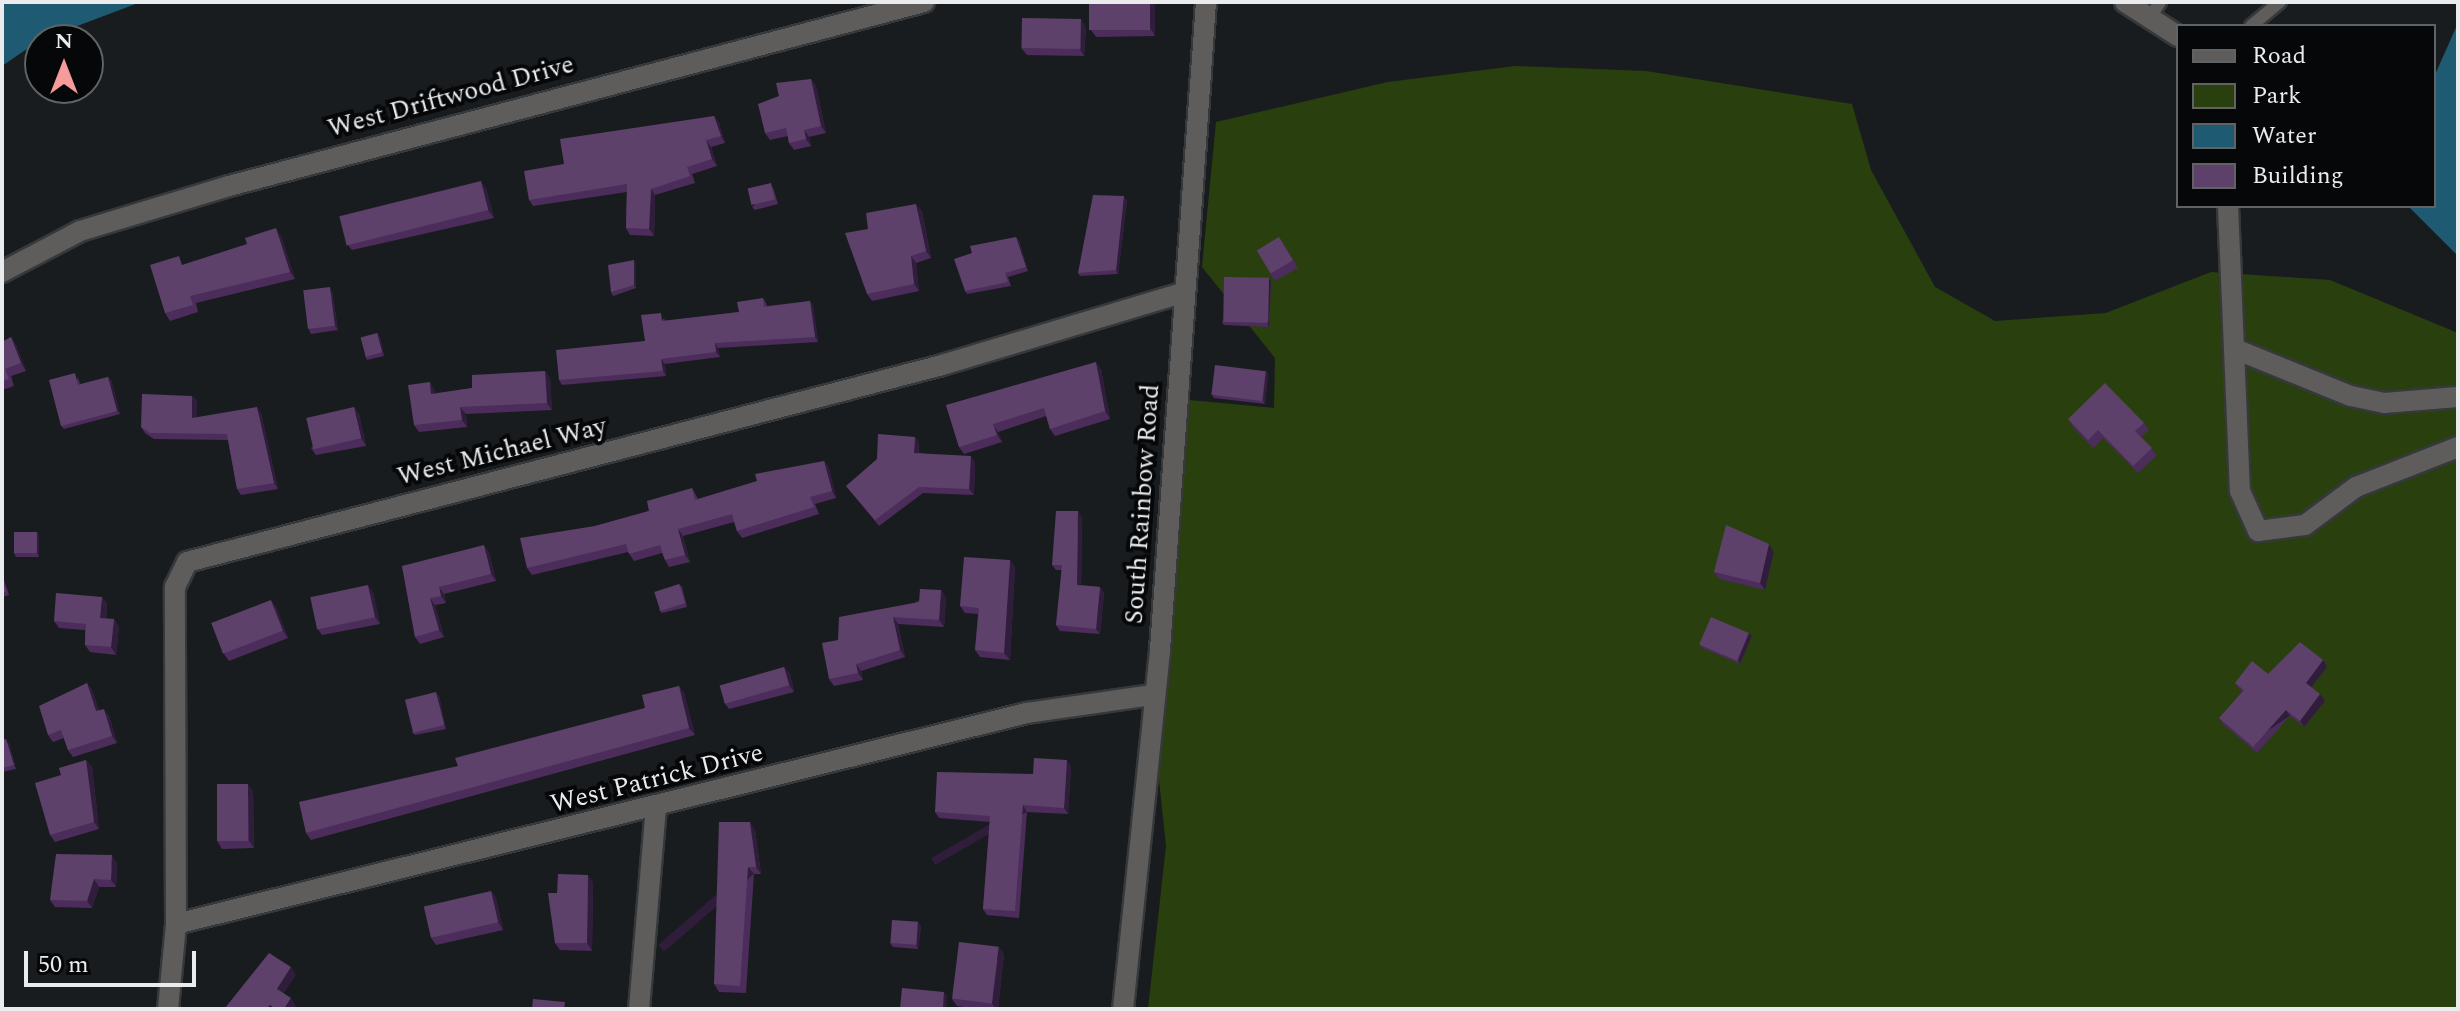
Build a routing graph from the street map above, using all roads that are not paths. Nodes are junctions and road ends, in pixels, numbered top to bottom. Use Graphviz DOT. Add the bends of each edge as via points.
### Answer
graph roads {
  1 [pos="924,2"];
  2 [pos="1206,2"];
  3 [pos="2125,2"];
  4 [pos="2280,2"];
  5 [pos="2156,9"];
  6 [pos="2253,24"];
  7 [pos="2176,34"];
  8 [pos="2228,208"];
  9 [pos="2,272"];
  10 [pos="1182,293"];
  11 [pos="2240,351"];
  12 [pos="2458,397"];
  13 [pos="2458,447"];
  14 [pos="1152,695"];
  15 [pos="656,807"];
  16 [pos="176,924"];
  17 [pos="168,1009"];
  18 [pos="639,1009"];
  19 [pos="1123,1009"];
  1 -- 9 [label="street, West Driftwood Drive" via="229,186 80,231"];
  2 -- 10 [label="street, South Rainbow Road"];
  3 -- 5 [label="street"];
  4 -- 6 [label="lane"];
  5 -- 7 [label="street"];
  8 -- 11 [label="street"];
  10 -- 14 [label="street, South Rainbow Road"];
  10 -- 16 [label="street, West Michael Way" via="942,365 187,562 175,587"];
  11 -- 12 [label="street" via="2351,396 2384,403"];
  11 -- 13 [label="street" via="2240,491 2258,531 2305,525 2356,487"];
  14 -- 15 [label="street, West Patrick Drive" via="1027,713"];
  14 -- 19 [label="street, South Rainbow Road"];
  15 -- 16 [label="street, West Patrick Drive"];
  15 -- 18 [label="street"];
  16 -- 17 [label="street, West Michael Way"];
}
